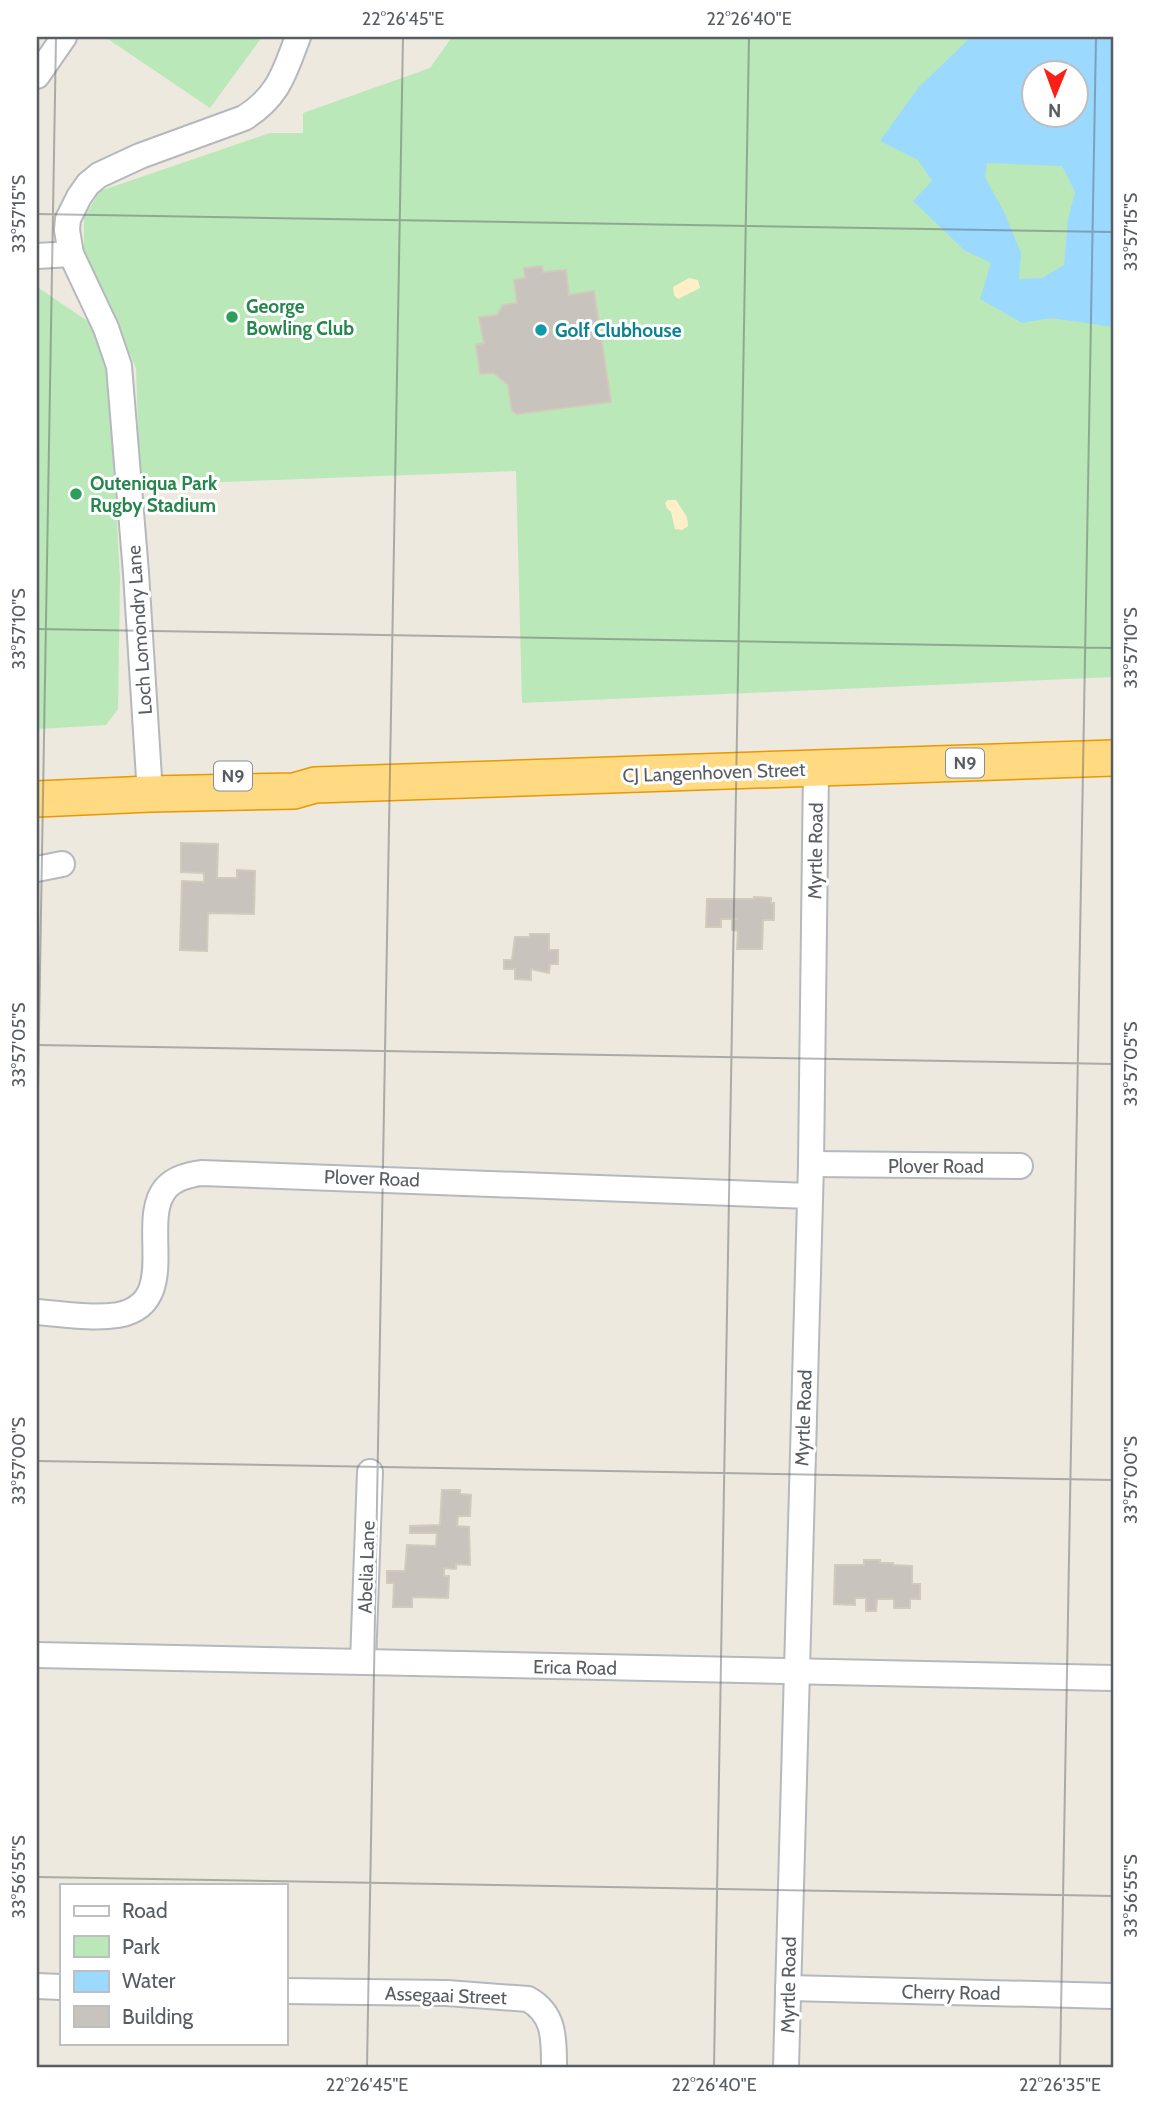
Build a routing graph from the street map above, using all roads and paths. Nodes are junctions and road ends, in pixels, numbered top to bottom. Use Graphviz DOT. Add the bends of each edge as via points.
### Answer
graph roads {
  1 [pos="64,37"];
  2 [pos="298,37"];
  3 [pos="37,76"];
  4 [pos="71,254"];
  5 [pos="37,256"];
  6 [pos="1113,758"];
  7 [pos="816,768"];
  8 [pos="37,778"];
  9 [pos="149,785"];
  10 [pos="37,799"];
  11 [pos="62,864"];
  12 [pos="37,869"];
  13 [pos="811,1164"];
  14 [pos="1020,1166"];
  15 [pos="810,1196"];
  16 [pos="37,1312"];
  17 [pos="370,1472"];
  18 [pos="37,1655"];
  19 [pos="363,1662"];
  20 [pos="796,1671"];
  21 [pos="1113,1678"];
  22 [pos="37,1986"];
  23 [pos="60,1987"];
  24 [pos="788,1987"];
  25 [pos="287,1991"];
  26 [pos="1113,1996"];
  27 [pos="554,2067"];
  28 [pos="786,2067"];
  1 -- 3 [label="street"];
  2 -- 4 [label="street, Loch Lomondry Lane" via="270,100 259,109 117,166 88,184 68,219"];
  4 -- 5 [label="street"];
  4 -- 9 [label="street, Loch Lomondry Lane" via="119,366"];
  6 -- 7 [label="highway, CJ Langenhoven Street / N9"];
  7 -- 9 [label="highway, CJ Langenhoven Street / N9" via="315,785 303,779 241,775"];
  7 -- 13 [label="street, Myrtle Road"];
  8 -- 9 [label="highway, CJ Langenhoven Street / N9"];
  9 -- 10 [label="highway, CJ Langenhoven Street / N9"];
  11 -- 12 [label="street"];
  13 -- 14 [label="street, Plover Road"];
  13 -- 15 [label="street, Myrtle Road"];
  15 -- 16 [label="street, Plover Road" via="201,1173 178,1179 160,1199 154,1281 141,1304 119,1315"];
  15 -- 20 [label="street, Myrtle Road"];
  17 -- 19 [label="street, Abelia Lane"];
  18 -- 19 [label="street, Erica Road"];
  19 -- 20 [label="street, Erica Road"];
  20 -- 21 [label="street, Erica Road"];
  20 -- 24 [label="street, Myrtle Road"];
  22 -- 23 [label="street"];
  24 -- 26 [label="street, Cherry Road"];
  24 -- 28 [label="street, Myrtle Road"];
  25 -- 27 [label="street, Assegaai Street" via="528,1999 551,2023"];
}
